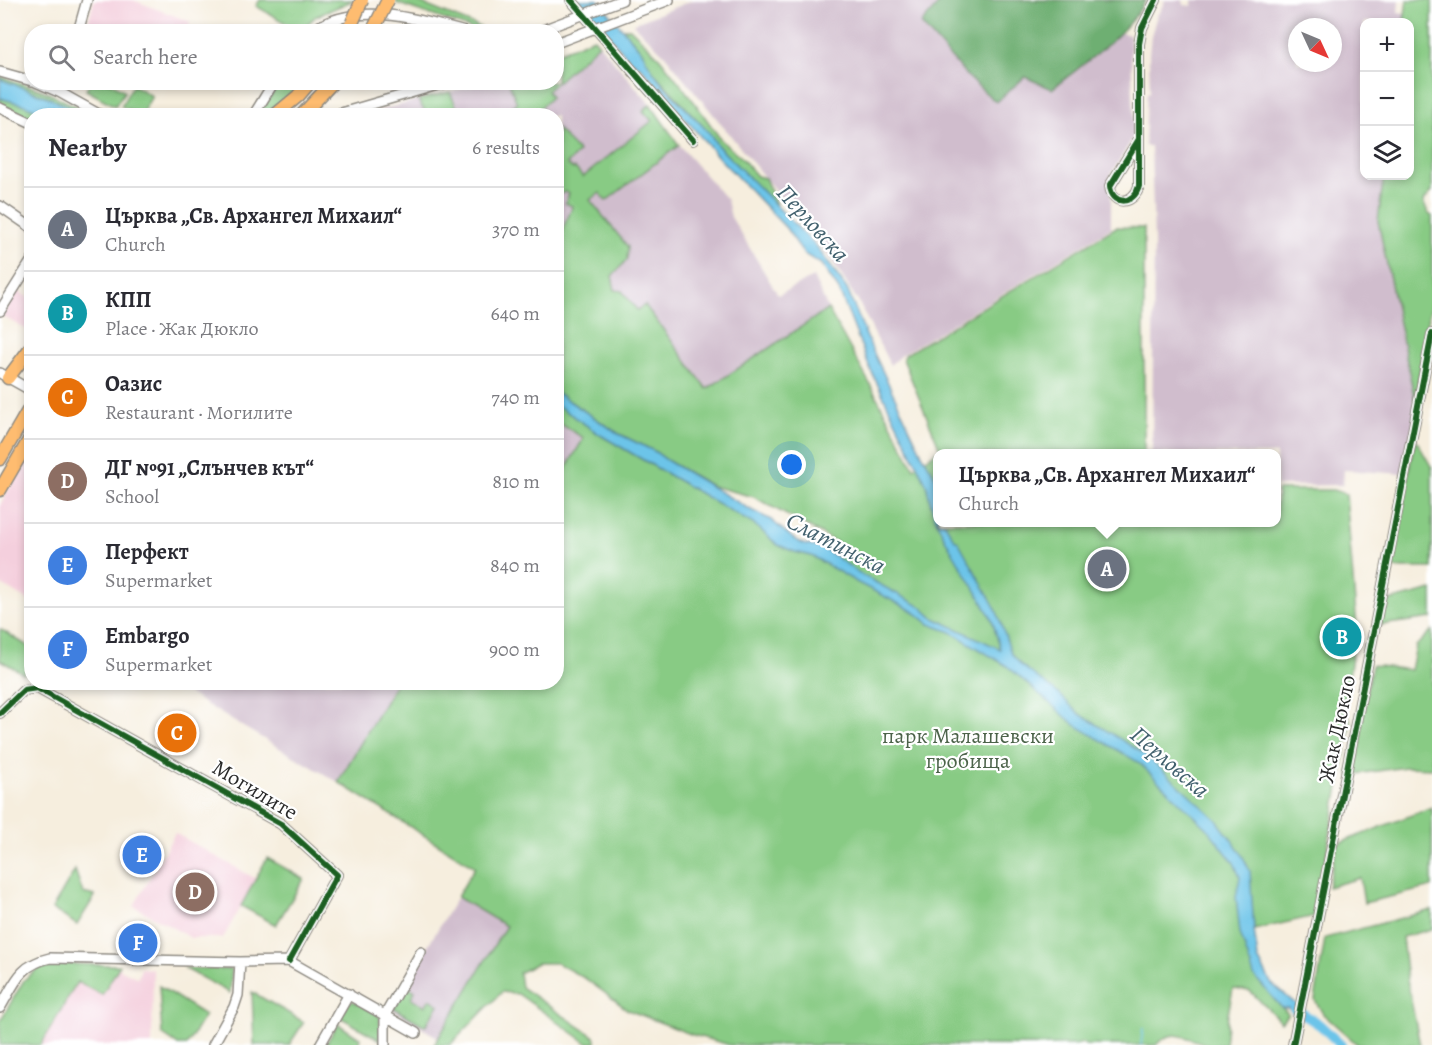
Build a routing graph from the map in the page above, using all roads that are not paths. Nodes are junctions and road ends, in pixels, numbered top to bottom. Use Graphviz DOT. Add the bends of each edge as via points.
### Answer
graph roads {
  1 [pos="87,0"];
  2 [pos="362,0"];
  3 [pos="388,0"];
  4 [pos="571,0"];
  5 [pos="622,0"];
  6 [pos="669,0"];
  7 [pos="1156,0"];
  8 [pos="607,3"];
  9 [pos="585,15"];
  10 [pos="80,24"];
  11 [pos="320,24"];
  12 [pos="350,24"];
  13 [pos="376,24"];
  14 [pos="441,24"];
  15 [pos="560,24"];
  16 [pos="598,27"];
  17 [pos="564,41"];
  18 [pos="0,72"];
  19 [pos="24,79"];
  20 [pos="64,90"];
  21 [pos="269,90"];
  22 [pos="303,90"];
  23 [pos="325,90"];
  24 [pos="420,90"];
  25 [pos="0,108"];
  26 [pos="90,108"];
  27 [pos="258,108"];
  28 [pos="284,108"];
  29 [pos="309,108"];
  30 [pos="359,108"];
  31 [pos="24,119"];
  32 [pos="693,140"];
  33 [pos="1138,140"];
  34 [pos="0,206"];
  35 [pos="24,222"];
  36 [pos="24,273"];
  37 [pos="0,311"];
  38 [pos="1432,334"];
  39 [pos="24,354"];
  40 [pos="4,375"];
  41 [pos="24,387"];
  42 [pos="24,418"];
  43 [pos="24,449"];
  44 [pos="0,459"];
  45 [pos="0,490"];
  46 [pos="24,690"];
  47 [pos="41,690"];
  48 [pos="0,713"];
  49 [pos="421,952"];
  50 [pos="289,961"];
  51 [pos="240,962"];
  52 [pos="349,994"];
  53 [pos="0,1008"];
  54 [pos="385,1015"];
  55 [pos="416,1033"];
  56 [pos="213,1045"];
  57 [pos="320,1045"];
  58 [pos="385,1045"];
  59 [pos="1293,1045"];
  1 -- 10 [label="street"];
  2 -- 12 [label="main road, bridge"];
  3 -- 13 [label="main road, bridge"];
  4 -- 9 [label="street"];
  5 -- 8 [label="street"];
  6 -- 16 [label="street"];
  7 -- 33 [label="street" via="1142,27 1139,44"];
  8 -- 9 [label="street"];
  8 -- 16 [label="street"];
  9 -- 15 [label="street"];
  9 -- 16 [label="street"];
  11 -- 14 [label="street" via="351,9 371,6 396,9"];
  16 -- 17 [label="street"];
  16 -- 32 [label="street"];
  18 -- 19 [label="street"];
  20 -- 26 [label="street"];
  21 -- 27 [label="street"];
  22 -- 28 [label="main road"];
  23 -- 29 [label="main road"];
  24 -- 30 [label="street"];
  25 -- 31 [label="street"];
  33 -- 33 [label="street" via="1110,186 1112,195 1121,202 1130,200 1138,191"];
  34 -- 35 [label="street"];
  36 -- 37 [label="street"];
  38 -- 59 [label="street, Жак Дюкло"];
  39 -- 40 [label="main road"];
  40 -- 41 [label="street"];
  42 -- 44 [label="main road"];
  43 -- 45 [label="main road"];
  46 -- 48 [label="street, Могилите"];
  47 -- 50 [label="street, Могилите" via="281,824 337,875"];
  49 -- 54 [label="street"];
  50 -- 51 [label="street"];
  50 -- 52 [label="street"];
  51 -- 53 [label="street" via="50,958 26,967"];
  51 -- 56 [label="street" via="238,995"];
  52 -- 54 [label="street"];
  52 -- 57 [label="street"];
  54 -- 55 [label="street"];
  54 -- 58 [label="street"];
}
